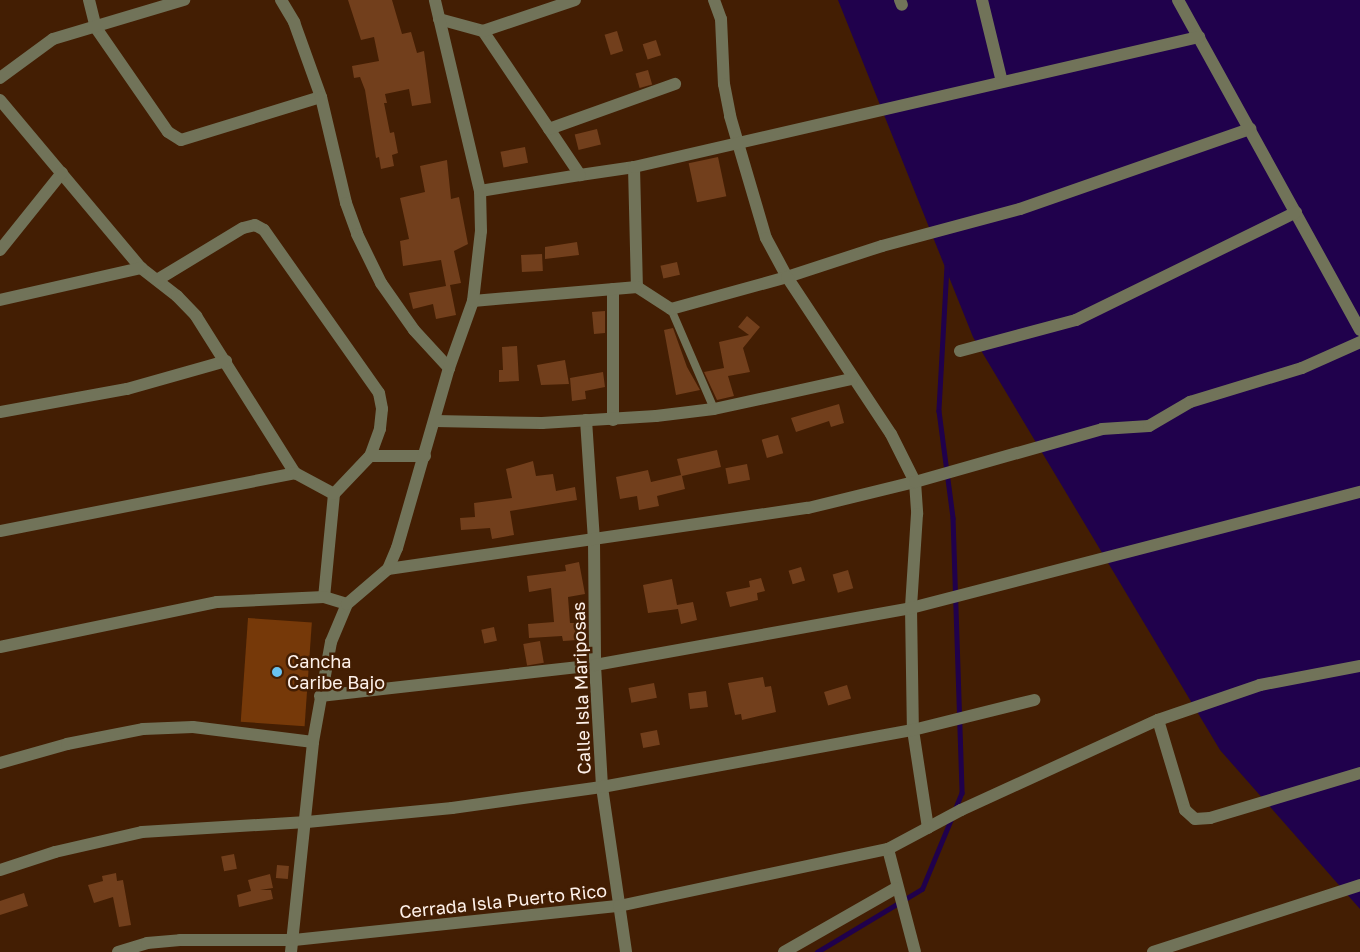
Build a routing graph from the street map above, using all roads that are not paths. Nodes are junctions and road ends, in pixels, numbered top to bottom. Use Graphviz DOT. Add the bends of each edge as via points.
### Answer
graph roads {
  1 [pos="89,0"];
  2 [pos="184,0"];
  3 [pos="281,0"];
  4 [pos="435,0"];
  5 [pos="575,0"];
  6 [pos="714,0"];
  7 [pos="982,0"];
  8 [pos="1178,0"];
  9 [pos="439,19"];
  10 [pos="96,28"];
  11 [pos="483,31"];
  12 [pos="1199,37"];
  13 [pos="0,78"];
  14 [pos="1002,82"];
  15 [pos="675,84"];
  16 [pos="321,97"];
  17 [pos="0,100"];
  18 [pos="1250,129"];
  19 [pos="549,130"];
  20 [pos="739,142"];
  21 [pos="634,167"];
  22 [pos="62,173"];
  23 [pos="580,175"];
  24 [pos="480,191"];
  25 [pos="1296,212"];
  26 [pos="0,250"];
  27 [pos="140,268"];
  28 [pos="787,277"];
  29 [pos="157,280"];
  30 [pos="637,287"];
  31 [pos="612,289"];
  32 [pos="0,300"];
  33 [pos="473,300"];
  34 [pos="671,310"];
  35 [pos="1360,330"];
  36 [pos="1360,342"];
  37 [pos="960,351"];
  38 [pos="226,361"];
  39 [pos="449,368"];
  40 [pos="852,379"];
  41 [pos="714,409"];
  42 [pos="0,412"];
  43 [pos="586,420"];
  44 [pos="613,420"];
  45 [pos="435,421"];
  46 [pos="370,456"];
  47 [pos="425,456"];
  48 [pos="295,473"];
  49 [pos="915,482"];
  50 [pos="1360,492"];
  51 [pos="334,494"];
  52 [pos="0,531"];
  53 [pos="594,541"];
  54 [pos="388,570"];
  55 [pos="324,598"];
  56 [pos="347,604"];
  57 [pos="911,608"];
  58 [pos="0,647"];
  59 [pos="595,665"];
  60 [pos="1360,666"];
  61 [pos="320,696"];
  62 [pos="1034,700"];
  63 [pos="1158,720"];
  64 [pos="913,730"];
  65 [pos="313,742"];
  66 [pos="0,763"];
  67 [pos="1360,773"];
  68 [pos="602,787"];
  69 [pos="307,822"];
  70 [pos="928,828"];
  71 [pos="888,849"];
  72 [pos="0,870"];
  73 [pos="1360,885"];
  74 [pos="896,888"];
  75 [pos="619,906"];
  76 [pos="292,946"];
  77 [pos="118,952"];
  78 [pos="626,952"];
  79 [pos="784,952"];
  80 [pos="915,952"];
  81 [pos="1153,952"];
  1 -- 10 [label="street"];
  2 -- 10 [label="street"];
  3 -- 16 [label="street" via="294,22"];
  4 -- 9 [label="street"];
  5 -- 11 [label="street"];
  6 -- 20 [label="street" via="721,19 724,84"];
  7 -- 14 [label="street"];
  8 -- 12 [label="street"];
  9 -- 11 [label="street"];
  9 -- 24 [label="street"];
  10 -- 13 [label="street" via="53,39"];
  10 -- 16 [label="street" via="168,132 181,140"];
  11 -- 19 [label="street"];
  12 -- 14 [label="street"];
  12 -- 18 [label="street"];
  14 -- 20 [label="street"];
  15 -- 19 [label="street"];
  16 -- 39 [label="street" via="346,204 365,250 381,283 414,330"];
  17 -- 22 [label="street"];
  18 -- 25 [label="street"];
  18 -- 28 [label="street" via="1020,209 882,246"];
  19 -- 23 [label="street"];
  20 -- 21 [label="street"];
  20 -- 28 [label="street" via="766,238"];
  21 -- 23 [label="street"];
  21 -- 30 [label="street"];
  22 -- 26 [label="street"];
  22 -- 27 [label="street"];
  23 -- 24 [label="street"];
  24 -- 33 [label="street" via="480,231"];
  25 -- 35 [label="street"];
  25 -- 37 [label="street" via="1076,320"];
  27 -- 29 [label="street"];
  27 -- 32 [label="street"];
  28 -- 34 [label="street"];
  28 -- 40 [label="street"];
  29 -- 38 [label="street" via="196,316"];
  29 -- 46 [label="street" via="243,228 255,225 264,230 379,393 382,409 380,429"];
  30 -- 31 [label="street"];
  30 -- 34 [label="street"];
  31 -- 33 [label="street"];
  31 -- 44 [label="street"];
  33 -- 39 [label="street"];
  34 -- 41 [label="lane"];
  36 -- 49 [label="street" via="1302,368 1190,402 1149,426 1102,429"];
  38 -- 42 [label="street" via="118,391"];
  38 -- 48 [label="street"];
  39 -- 45 [label="street"];
  40 -- 41 [label="street"];
  40 -- 49 [label="street" via="891,434"];
  41 -- 44 [label="street"];
  43 -- 44 [label="street"];
  43 -- 45 [label="street"];
  43 -- 53 [label="street, Calle Isla Mariposas"];
  45 -- 47 [label="street"];
  46 -- 47 [label="street"];
  46 -- 51 [label="street"];
  47 -- 54 [label="street" via="408,517"];
  48 -- 51 [label="street"];
  48 -- 52 [label="street"];
  49 -- 53 [label="street" via="808,508"];
  49 -- 57 [label="street" via="917,514"];
  50 -- 57 [label="street"];
  51 -- 55 [label="street"];
  53 -- 54 [label="street"];
  53 -- 59 [label="street, Calle Isla Mariposas"];
  54 -- 56 [label="street"];
  55 -- 56 [label="street"];
  55 -- 58 [label="street" via="217,602"];
  56 -- 61 [label="street" via="331,642"];
  57 -- 59 [label="street"];
  57 -- 64 [label="street"];
  59 -- 61 [label="street"];
  59 -- 68 [label="street, Calle Isla Mariposas"];
  60 -- 63 [label="street, Cerrada Isla Puerto Rico" via="1260,685"];
  61 -- 65 [label="street"];
  62 -- 64 [label="street"];
  63 -- 67 [label="street" via="1185,810 1195,819 1210,818"];
  63 -- 70 [label="street, Cerrada Isla Puerto Rico"];
  64 -- 68 [label="street"];
  64 -- 70 [label="street"];
  65 -- 66 [label="street" via="193,726 143,728 67,744"];
  65 -- 69 [label="street"];
  68 -- 69 [label="street" via="452,808"];
  68 -- 75 [label="street, Calle Isla Mariposas"];
  69 -- 72 [label="street" via="142,832 55,852"];
  69 -- 76 [label="street"];
  70 -- 71 [label="street, Cerrada Isla Puerto Rico"];
  71 -- 74 [label="street"];
  71 -- 75 [label="street, Cerrada Isla Puerto Rico"];
  73 -- 81 [label="street"];
  74 -- 79 [label="street"];
  74 -- 80 [label="street"];
  75 -- 76 [label="street, Cerrada Isla Puerto Rico"];
  75 -- 78 [label="street, Calle Isla Mariposas"];
  76 -- 77 [label="street, Cerrada Isla Puerto Rico" via="180,940 147,943"];
}
